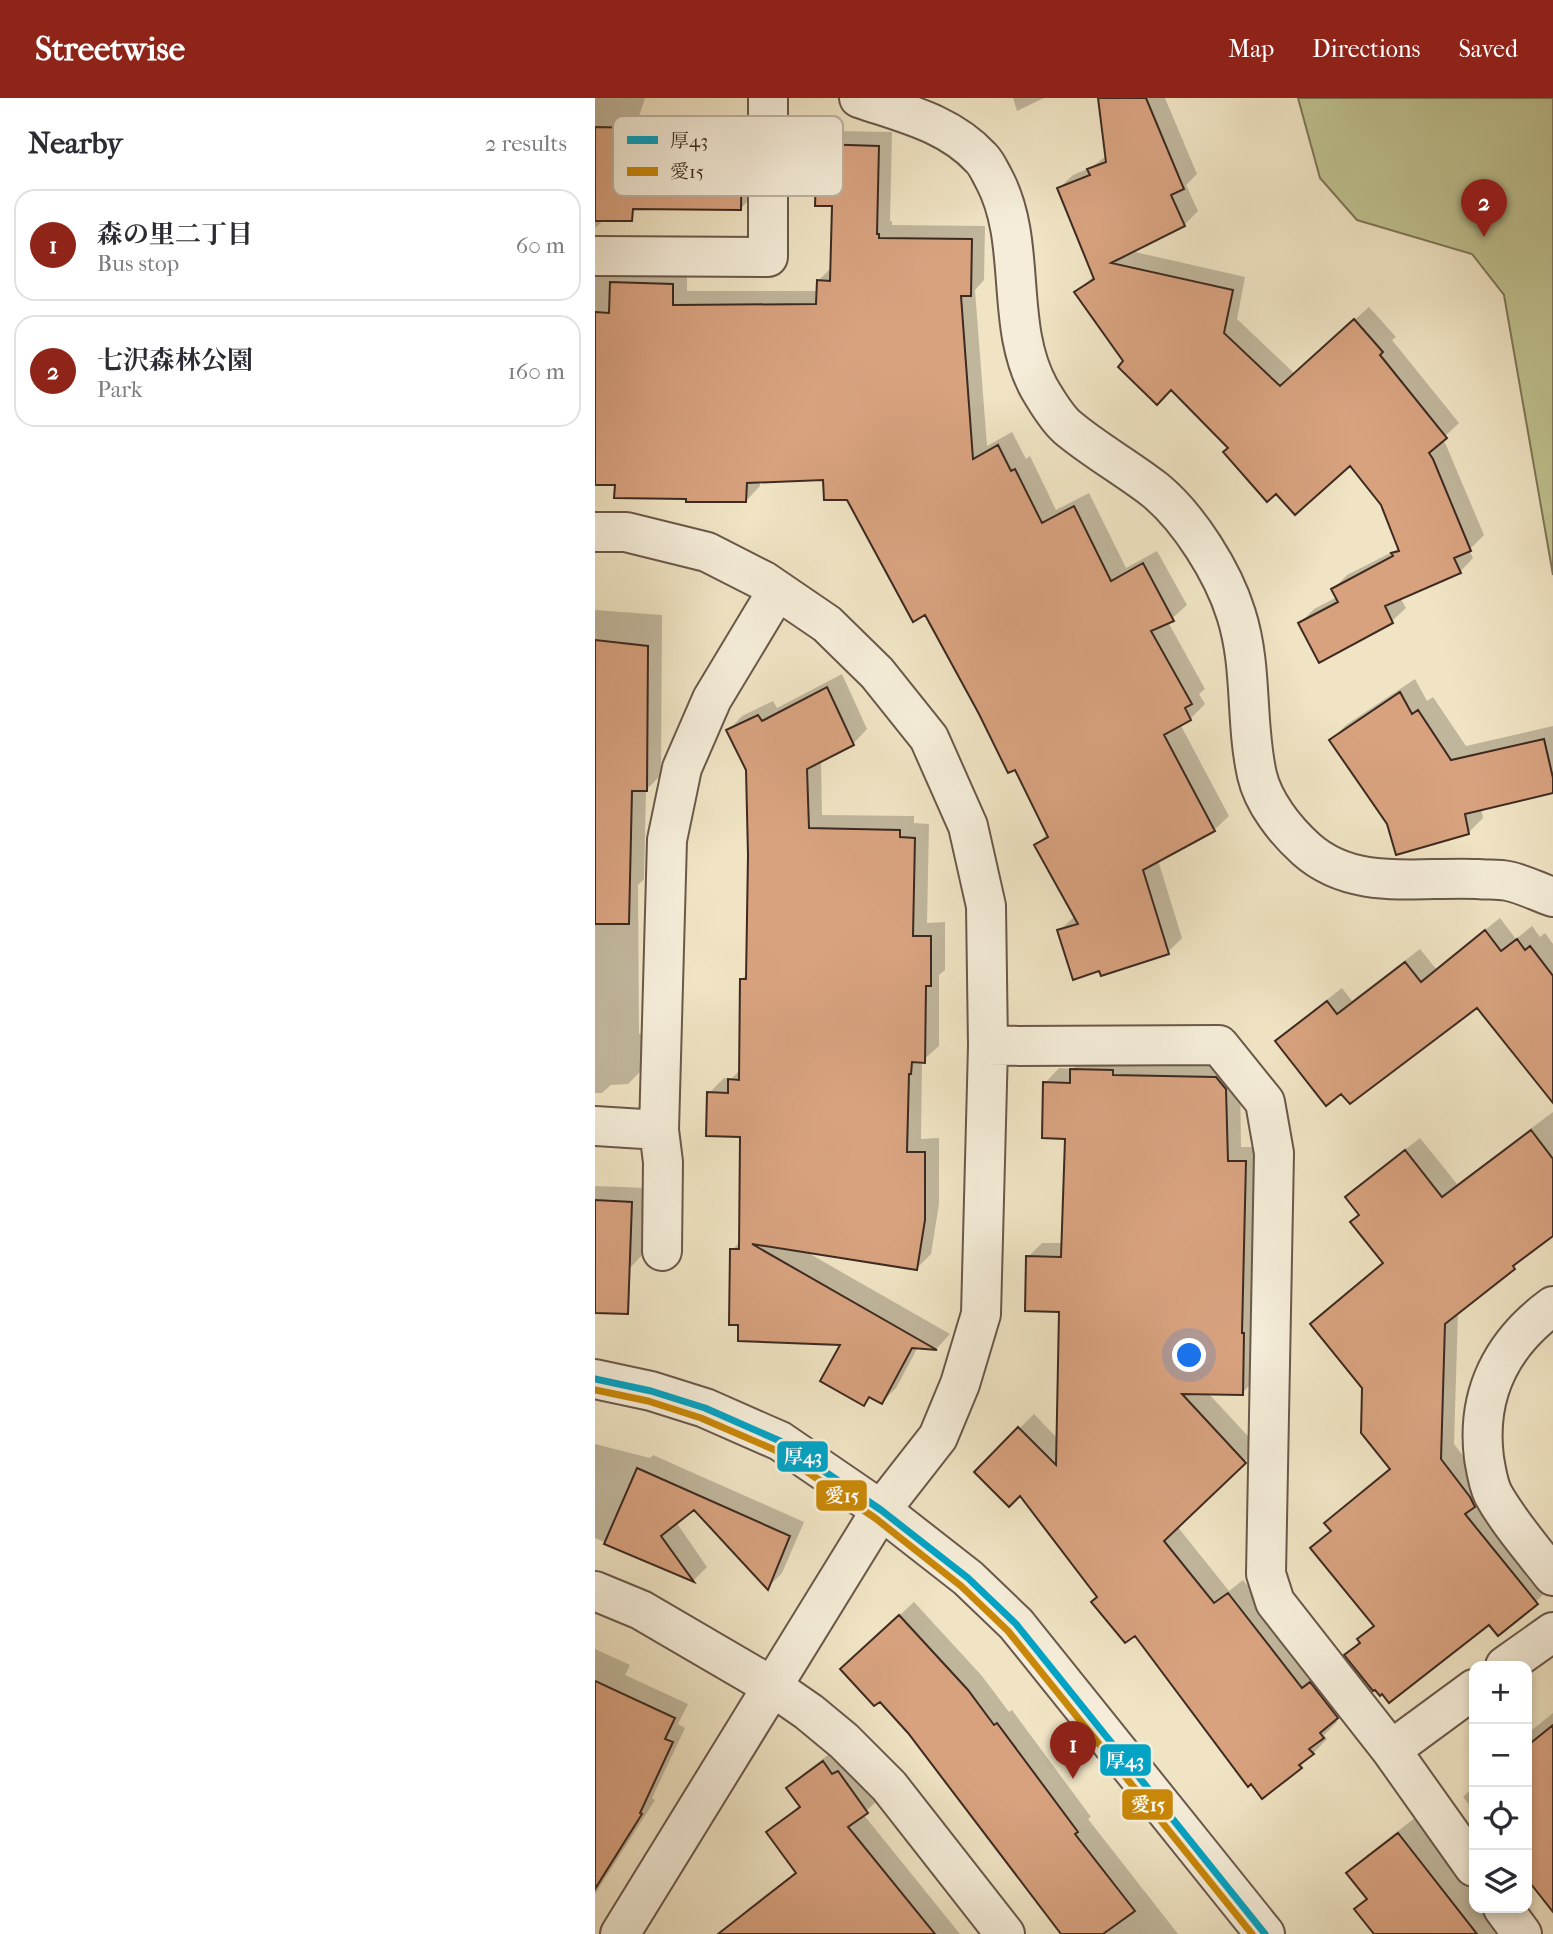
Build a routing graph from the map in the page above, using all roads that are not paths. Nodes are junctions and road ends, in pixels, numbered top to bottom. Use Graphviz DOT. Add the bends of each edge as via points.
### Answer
graph roads {
  1 [pos="768,98"];
  2 [pos="859,98"];
  3 [pos="768,116"];
  4 [pos="768,196"];
  5 [pos="595,256"];
  6 [pos="595,532"];
  7 [pos="778,591"];
  8 [pos="1553,897"];
  9 [pos="988,1046"];
  10 [pos="595,1126"];
  11 [pos="659,1130"];
  12 [pos="662,1251"];
  13 [pos="1553,1306"];
  14 [pos="595,1379"];
  15 [pos="881,1510"];
  16 [pos="1553,1576"];
  17 [pos="595,1591"];
  18 [pos="1553,1632"];
  19 [pos="1512,1661"];
  20 [pos="773,1687"];
  21 [pos="1469,1693"];
  22 [pos="1391,1750"];
  23 [pos="1469,1860"];
  24 [pos="1507,1913"];
  25 [pos="621,1934"];
  26 [pos="1005,1934"];
  27 [pos="1265,1934"];
  28 [pos="1522,1934"];
  1 -- 3 [label="street"];
  2 -- 8 [label="street" via="934,123 984,160 1002,194 1009,222 1025,350 1039,387 1065,425 1158,492 1218,570 1236,614 1248,666 1257,777 1274,813 1307,849 1337,870 1373,880 1507,881"];
  4 -- 5 [label="street" via="768,257"];
  6 -- 7 [label="street" via="627,533 707,552"];
  7 -- 9 [label="street" via="827,624 877,673 929,738 968,826 986,906"];
  7 -- 11 [label="street" via="712,699 682,768 667,840"];
  9 -- 15 [label="street" via="981,1314 938,1437"];
  9 -- 22 [label="street" via="1219,1045 1265,1102 1274,1153 1266,1574 1275,1602"];
  10 -- 11 [label="street"];
  11 -- 12 [label="street"];
  13 -- 16 [label="street" via="1520,1333 1504,1357 1483,1412 1483,1446 1492,1492"];
  14 -- 15 [label="street" via="705,1408 780,1441"];
  15 -- 20 [label="street"];
  15 -- 27 [label="street" via="968,1578 1016,1624"];
  17 -- 20 [label="street" via="641,1610"];
  18 -- 19 [label="street"];
  20 -- 25 [label="street"];
  20 -- 26 [label="street" via="843,1741 888,1786"];
  21 -- 22 [label="street"];
  22 -- 23 [label="street"];
  24 -- 28 [label="street"];
}
